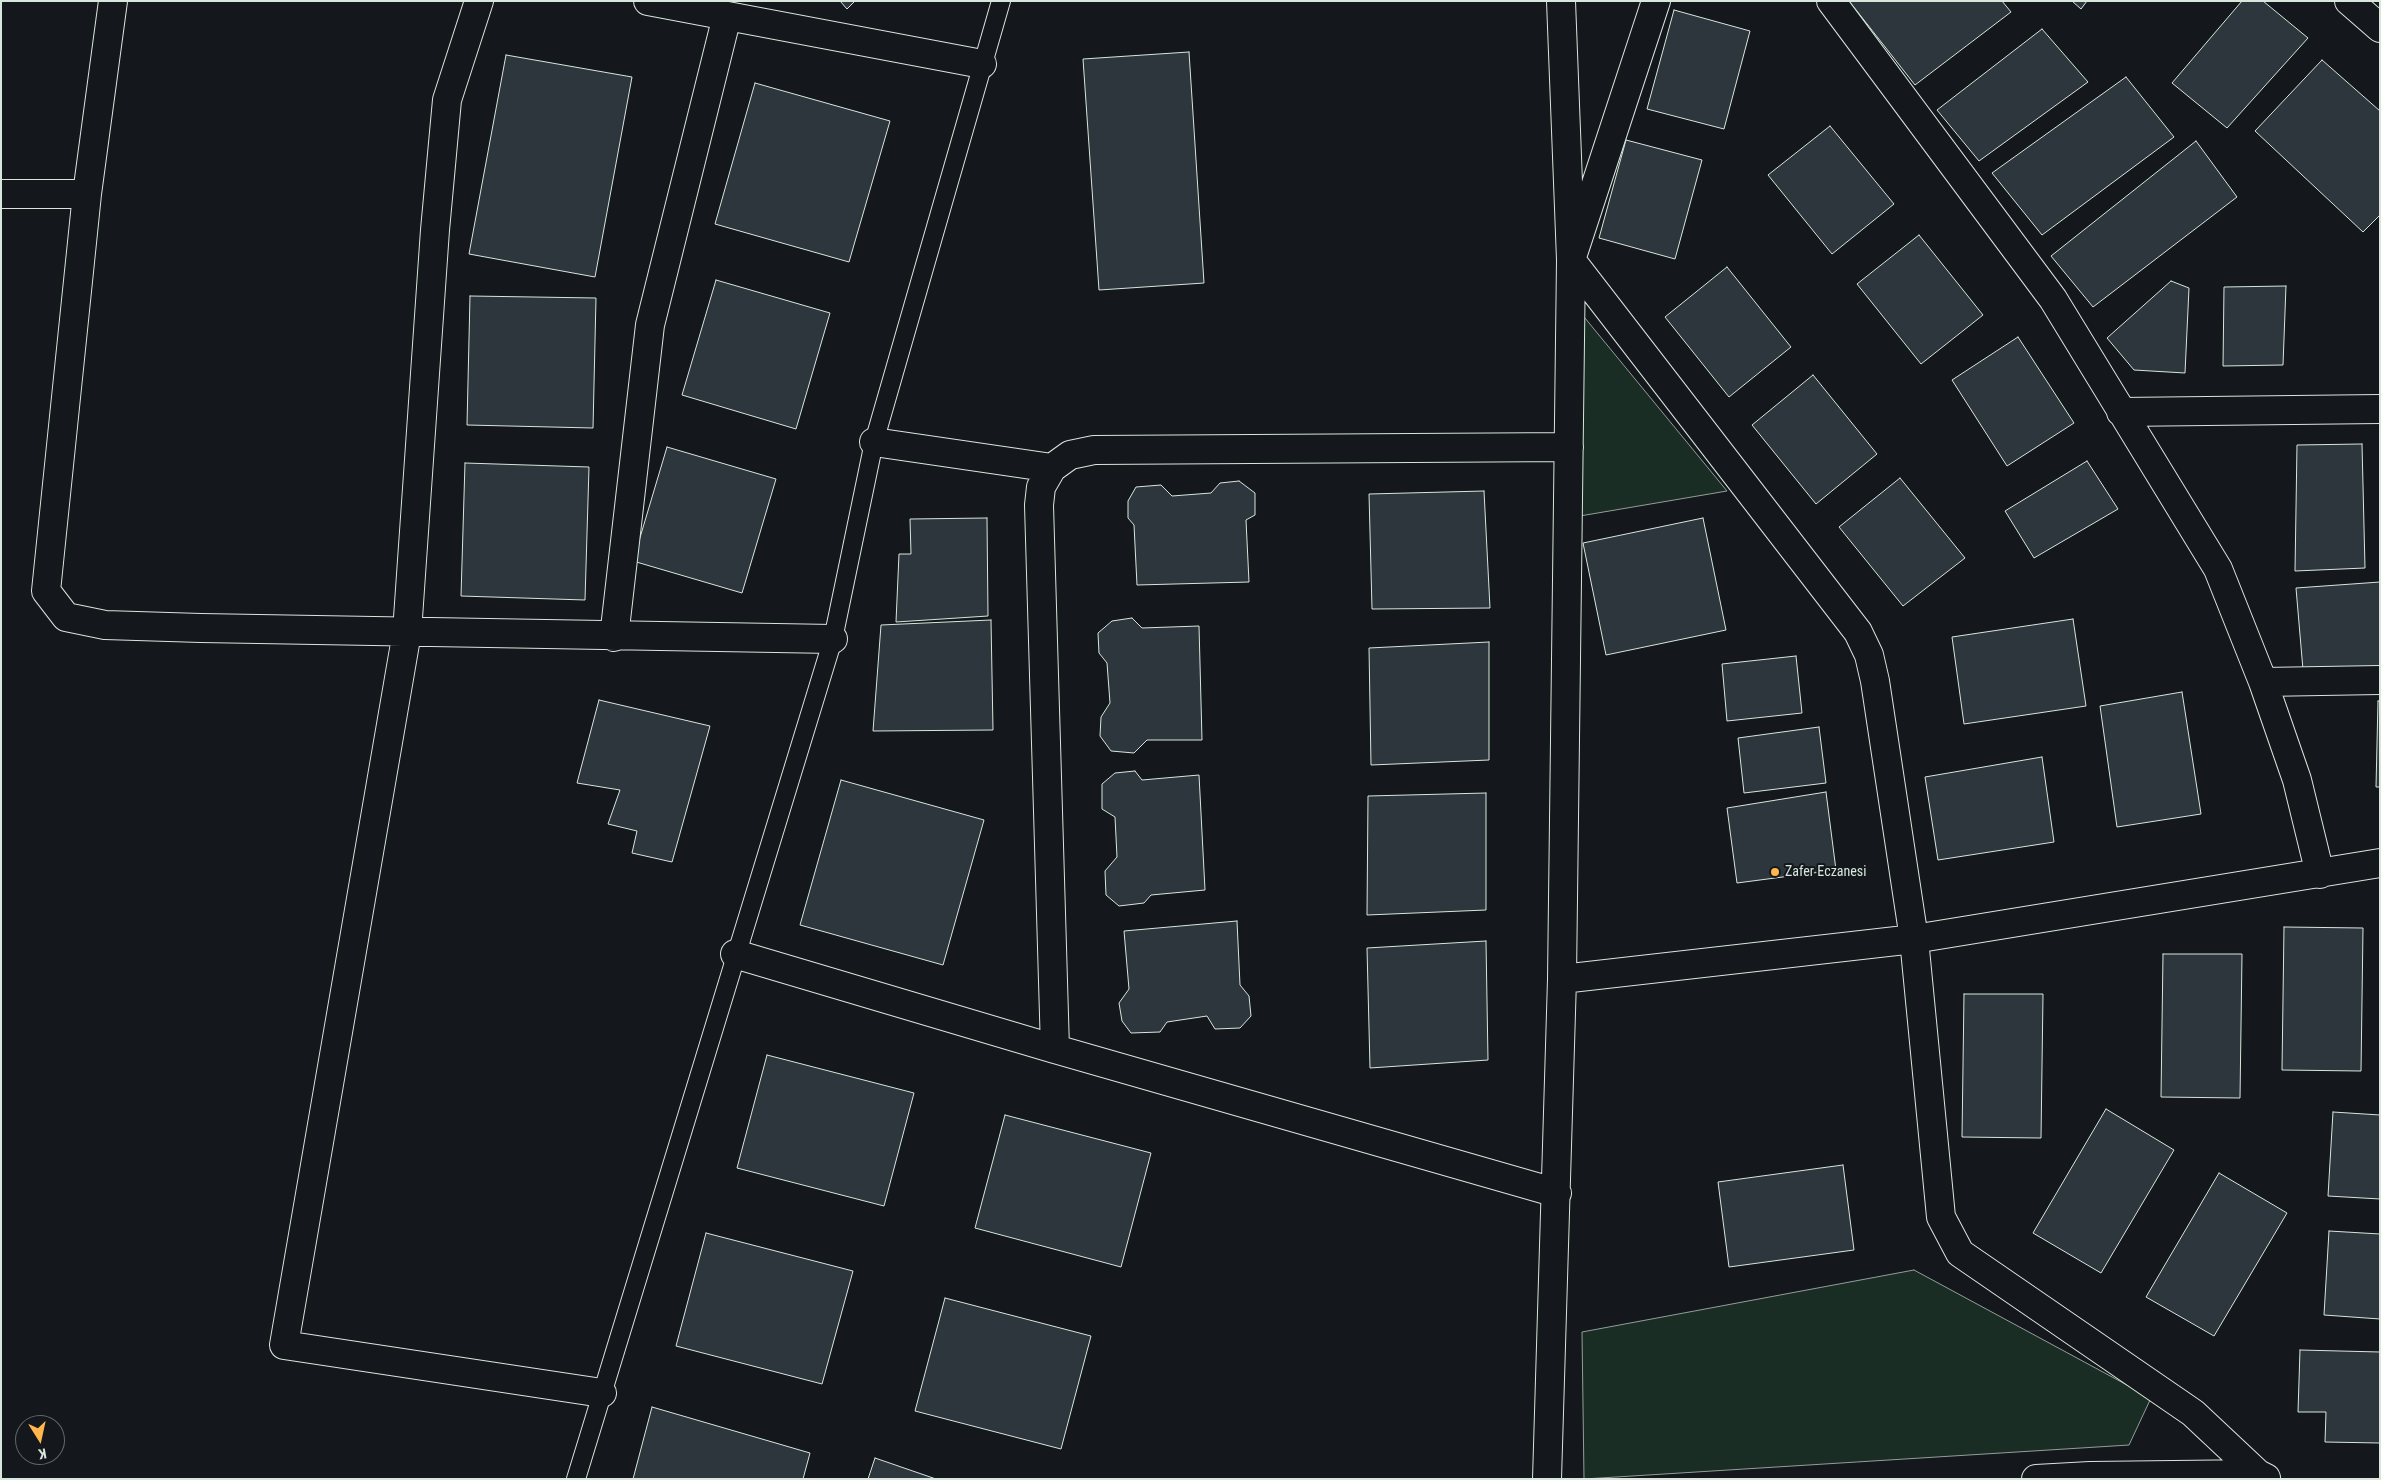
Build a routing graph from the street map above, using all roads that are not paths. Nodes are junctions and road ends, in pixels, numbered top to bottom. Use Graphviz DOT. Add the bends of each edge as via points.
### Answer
graph roads {
  1 [pos="113,1"];
  2 [pos="479,1"];
  3 [pos="648,1"];
  4 [pos="1001,1"];
  5 [pos="1561,1"];
  6 [pos="1656,1"];
  7 [pos="1831,1"];
  8 [pos="2349,1"];
  9 [pos="727,16"];
  10 [pos="2380,28"];
  11 [pos="982,64"];
  12 [pos="1,194"];
  13 [pos="87,194"];
  14 [pos="1571,260"];
  15 [pos="2380,409"];
  16 [pos="2121,412"];
  17 [pos="874,442"];
  18 [pos="1569,447"];
  19 [pos="1052,468"];
  20 [pos="407,632"];
  21 [pos="614,637"];
  22 [pos="833,639"];
  23 [pos="2380,680"];
  24 [pos="2263,682"];
  25 [pos="2380,863"];
  26 [pos="2320,874"];
  27 [pos="1914,939"];
  28 [pos="735,954"];
  29 [pos="1562,979"];
  30 [pos="1055,1049"];
  31 [pos="1557,1193"];
  32 [pos="602,1393"];
  33 [pos="2261,1477"];
  34 [pos="576,1479"];
  35 [pos="1547,1479"];
  36 [pos="2036,1479"];
  1 -- 13 [label="street"];
  2 -- 20 [label="street" via="447,100"];
  3 -- 9 [label="street"];
  4 -- 11 [label="lane"];
  5 -- 14 [label="street"];
  6 -- 14 [label="street"];
  7 -- 16 [label="street" via="2052,300"];
  8 -- 10 [label="street"];
  9 -- 11 [label="street"];
  9 -- 21 [label="street" via="650,325"];
  11 -- 17 [label="lane"];
  12 -- 13 [label="street"];
  13 -- 20 [label="street" via="46,591 66,617 105,625"];
  14 -- 18 [label="street"];
  14 -- 27 [label="street" via="1858,632 1876,681"];
  15 -- 16 [label="street"];
  16 -- 24 [label="street" via="2218,569"];
  17 -- 19 [label="street"];
  17 -- 22 [label="lane"];
  18 -- 19 [label="street" via="1094,450 1070,455"];
  18 -- 29 [label="street"];
  19 -- 30 [label="street" via="1041,487 1039,505"];
  20 -- 21 [label="street"];
  20 -- 32 [label="street" via="284,1345"];
  21 -- 22 [label="street"];
  22 -- 28 [label="lane"];
  23 -- 24 [label="street"];
  24 -- 26 [label="street" via="2297,780"];
  25 -- 26 [label="street"];
  26 -- 27 [label="street"];
  27 -- 29 [label="street"];
  27 -- 33 [label="street" via="1941,1216 1960,1253 2193,1413"];
  28 -- 30 [label="street"];
  28 -- 32 [label="lane"];
  29 -- 31 [label="street"];
  30 -- 31 [label="street"];
  31 -- 35 [label="street"];
  32 -- 34 [label="lane"];
  33 -- 36 [label="street" via="2090,1476"];
}
